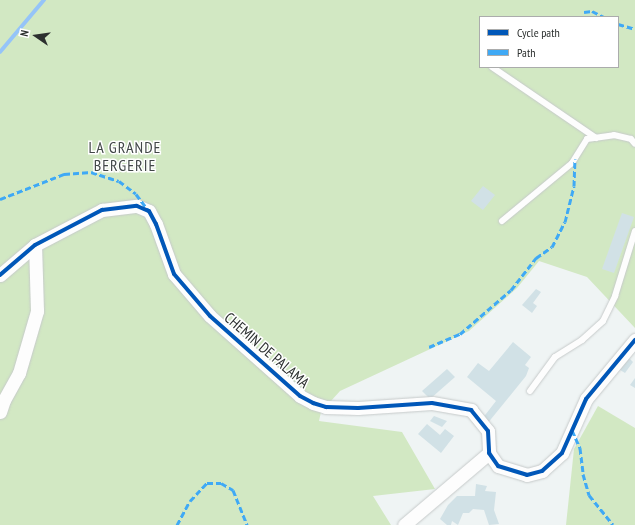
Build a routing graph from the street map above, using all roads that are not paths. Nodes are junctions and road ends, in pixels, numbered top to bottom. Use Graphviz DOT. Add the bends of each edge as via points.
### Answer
graph roads {
  1 [pos="493,68"];
  2 [pos="596,138"];
  3 [pos="635,144"];
  4 [pos="502,221"];
  5 [pos="635,231"];
  6 [pos="35,245"];
  7 [pos="0,275"];
  8 [pos="635,340"];
  9 [pos="530,391"];
  10 [pos="0,412"];
  11 [pos="489,453"];
  12 [pos="404,525"];
  1 -- 2 [label="lane"];
  2 -- 3 [label="lane" via="614,135 630,139"];
  2 -- 4 [label="lane" via="587,140 572,163"];
  5 -- 9 [label="lane" via="615,296 602,321 582,340 555,358"];
  6 -- 7 [label="street, CHEMIN DE PALAMA"];
  6 -- 10 [label="street" via="37,311 19,373"];
  6 -- 11 [label="street, CHEMIN DE PALAMA" via="102,210 137,206 149,211 174,274 210,316 300,396 326,407 358,408 432,403 470,410 488,431"];
  8 -- 11 [label="street" via="586,399 562,453 542,471 527,475 512,472 498,466"];
  11 -- 12 [label="street"];
}
